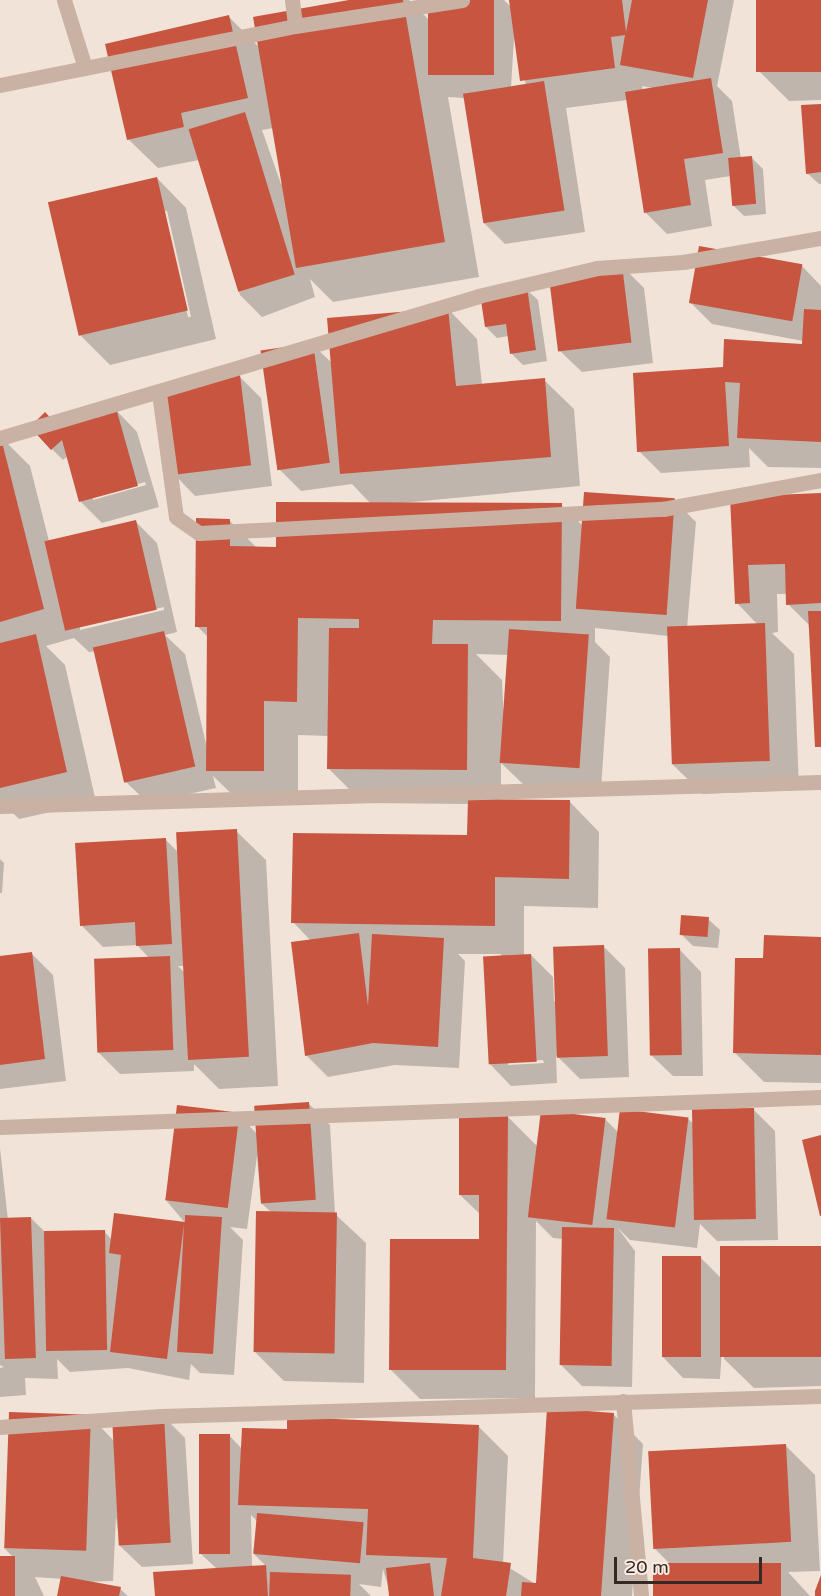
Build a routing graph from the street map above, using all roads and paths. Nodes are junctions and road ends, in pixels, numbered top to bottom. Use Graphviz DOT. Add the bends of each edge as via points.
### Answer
graph roads {
  1 [pos="64,0"];
  2 [pos="292,0"];
  3 [pos="462,0"];
  4 [pos="295,26"];
  5 [pos="85,68"];
  6 [pos="0,85"];
  7 [pos="821,238"];
  8 [pos="159,393"];
  9 [pos="0,438"];
  10 [pos="821,480"];
  11 [pos="821,782"];
  12 [pos="0,806"];
  13 [pos="821,1098"];
  14 [pos="0,1127"];
  15 [pos="821,1396"];
  16 [pos="623,1401"];
  17 [pos="0,1427"];
  18 [pos="640,1596"];
  1 -- 5 [label="street"];
  2 -- 4 [label="street"];
  3 -- 4 [label="street"];
  4 -- 5 [label="street"];
  5 -- 6 [label="street"];
  7 -- 8 [label="street" via="683,262 597,268 500,291"];
  8 -- 9 [label="street"];
  8 -- 10 [label="street" via="176,517 199,533 663,508"];
  11 -- 12 [label="street"];
  13 -- 14 [label="street"];
  15 -- 16 [label="street"];
  16 -- 17 [label="street" via="161,1416"];
  16 -- 18 [label="street"];
}
